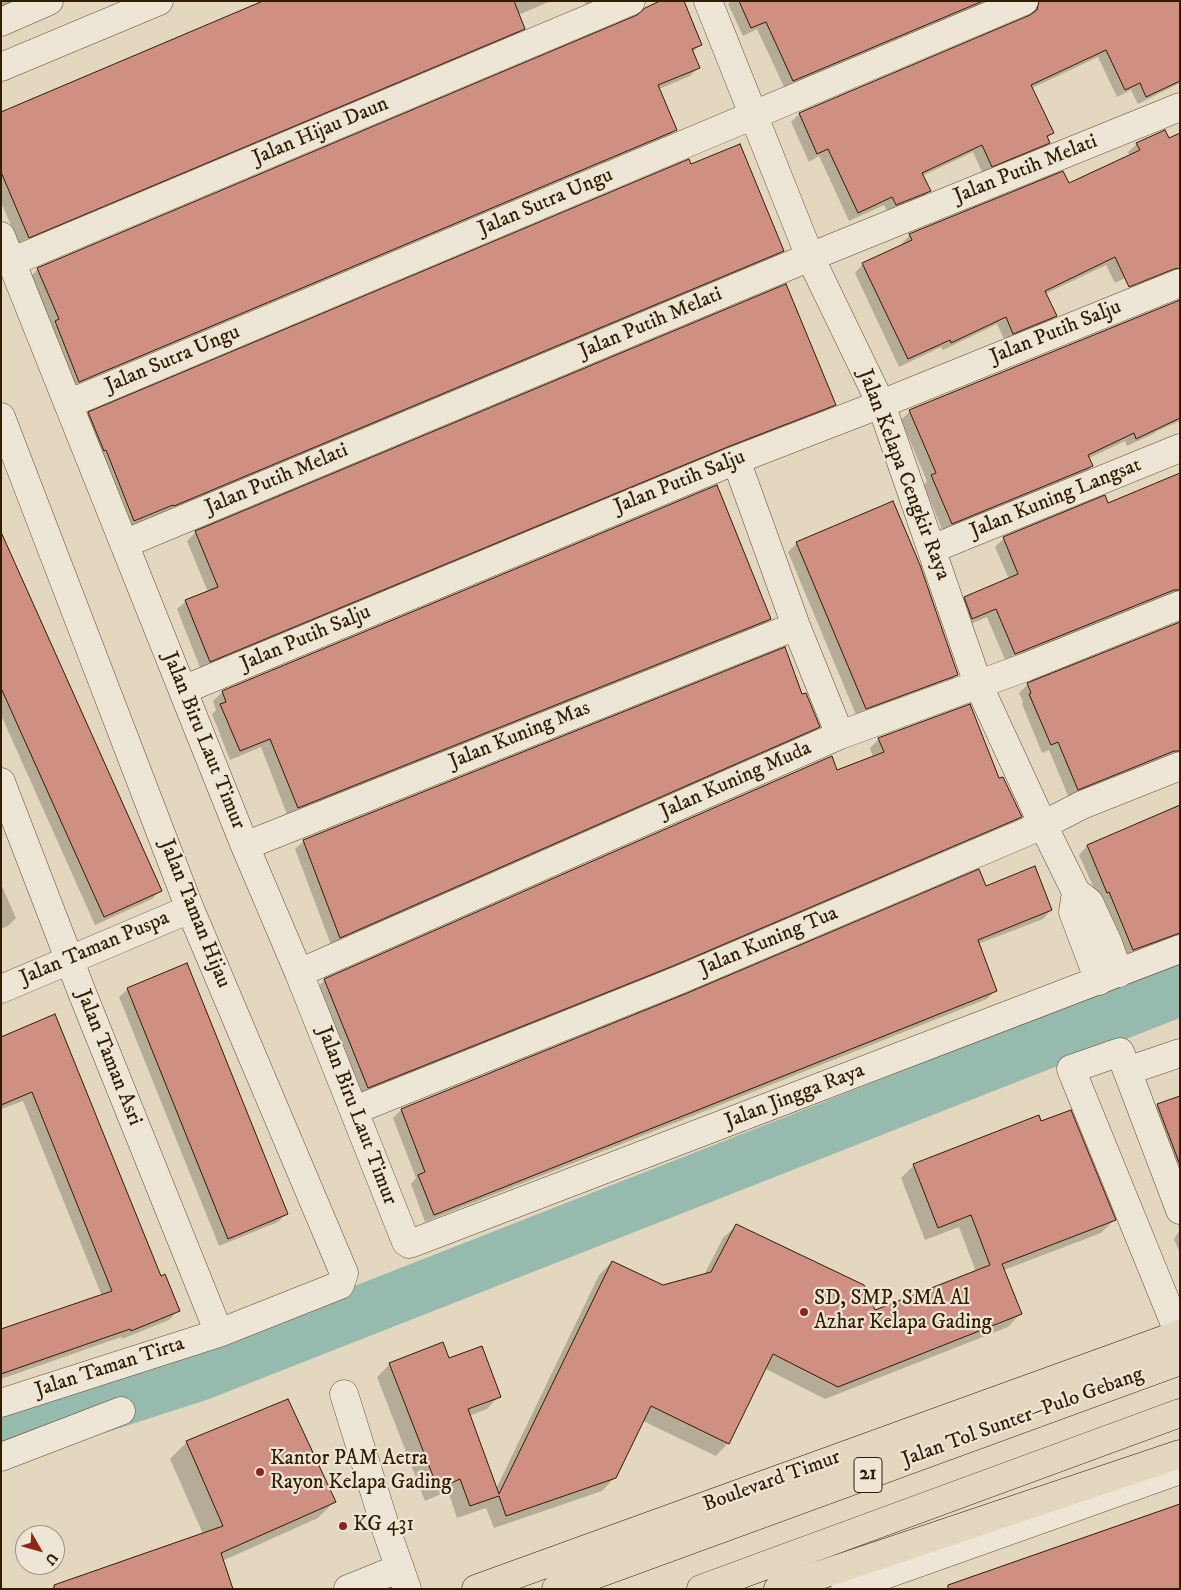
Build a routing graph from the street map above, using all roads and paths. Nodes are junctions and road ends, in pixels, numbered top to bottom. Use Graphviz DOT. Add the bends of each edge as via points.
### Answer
graph roads {
  1 [pos="50,1"];
  2 [pos="159,1"];
  3 [pos="631,1"];
  4 [pos="708,1"];
  5 [pos="1024,1"];
  6 [pos="1,22"];
  7 [pos="1,68"];
  8 [pos="1180,107"];
  9 [pos="753,115"];
  10 [pos="1,236"];
  11 [pos="810,257"];
  12 [pos="11,262"];
  13 [pos="1180,283"];
  14 [pos="68,404"];
  15 [pos="880,404"];
  16 [pos="1,417"];
  17 [pos="1180,448"];
  18 [pos="736,460"];
  19 [pos="124,544"];
  20 [pos="932,549"];
  21 [pos="1180,605"];
  22 [pos="796,626"];
  23 [pos="978,684"];
  24 [pos="183,690"];
  25 [pos="840,735"];
  26 [pos="1180,766"];
  27 [pos="1,782"];
  28 [pos="1043,825"];
  29 [pos="245,846"];
  30 [pos="190,909"];
  31 [pos="1180,949"];
  32 [pos="69,959"];
  33 [pos="299,973"];
  34 [pos="1109,977"];
  35 [pos="1,989"];
  36 [pos="1180,1053"];
  37 [pos="1127,1071"];
  38 [pos="355,1110"];
  39 [pos="1180,1210"];
  40 [pos="409,1244"];
  41 [pos="1172,1292"];
  42 [pos="219,1333"];
  43 [pos="1180,1334"];
  44 [pos="1180,1361"];
  45 [pos="344,1394"];
  46 [pos="1,1403"];
  47 [pos="121,1410"];
  48 [pos="1180,1413"];
  49 [pos="1180,1454"];
  50 [pos="1,1457"];
  51 [pos="1180,1470"];
  52 [pos="403,1578"];
  53 [pos="348,1589"];
  54 [pos="476,1589"];
  55 [pos="556,1589"];
  56 [pos="701,1589"];
  57 [pos="778,1589"];
  58 [pos="845,1589"];
  1 -- 6 [label="street"];
  2 -- 7 [label="street"];
  3 -- 12 [label="street, Jalan Hijau Daun"];
  4 -- 9 [label="street, Jalan Kelapa Cengkir Raya"];
  5 -- 9 [label="street, Jalan Sutra Ungu"];
  8 -- 11 [label="street, Jalan Putih Melati"];
  9 -- 11 [label="street, Jalan Kelapa Cengkir Raya"];
  9 -- 14 [label="street, Jalan Sutra Ungu"];
  10 -- 12 [label="street, Jalan Biru Laut Timur"];
  11 -- 15 [label="street, Jalan Kelapa Cengkir Raya"];
  11 -- 19 [label="street, Jalan Putih Melati"];
  12 -- 14 [label="street, Jalan Biru Laut Timur"];
  13 -- 15 [label="street, Jalan Putih Salju"];
  14 -- 19 [label="street, Jalan Biru Laut Timur"];
  15 -- 18 [label="street, Jalan Putih Salju"];
  15 -- 20 [label="street, Jalan Kelapa Cengkir Raya"];
  16 -- 30 [label="street, Jalan Taman Hijau"];
  17 -- 20 [label="street, Jalan Kuning Langsat"];
  18 -- 22 [label="street"];
  18 -- 24 [label="street, Jalan Putih Salju"];
  19 -- 24 [label="street, Jalan Biru Laut Timur"];
  20 -- 23 [label="street, Jalan Kelapa Cengkir Raya"];
  21 -- 23 [label="street, Jalan Kuning Muda"];
  22 -- 25 [label="street"];
  22 -- 29 [label="street, Jalan Kuning Mas"];
  23 -- 25 [label="street, Jalan Kuning Muda"];
  23 -- 28 [label="street, Jalan Kelapa Cengkir Raya"];
  24 -- 29 [label="street, Jalan Biru Laut Timur"];
  25 -- 33 [label="street, Jalan Kuning Muda"];
  26 -- 28 [label="street, Jalan Kuning Tua" via="1082,805"];
  27 -- 32 [label="street, Jalan Taman Asri"];
  28 -- 34 [label="street, Jalan Kelapa Cengkir Raya" via="1076,892 1073,912"];
  28 -- 38 [label="street, Jalan Kuning Tua" via="679,980"];
  29 -- 33 [label="street, Jalan Biru Laut Timur"];
  30 -- 32 [label="street, Jalan Taman Puspa"];
  30 -- 42 [label="street, Jalan Taman Hijau" via="344,1273 340,1285"];
  31 -- 34 [label="street, Jalan Jingga Raya"];
  32 -- 35 [label="street, Jalan Taman Puspa"];
  32 -- 42 [label="street, Jalan Taman Asri"];
  33 -- 38 [label="street, Jalan Biru Laut Timur"];
  34 -- 40 [label="street, Jalan Jingga Raya"];
  36 -- 37 [label="street"];
  37 -- 39 [label="street"];
  37 -- 41 [label="street" via="1120,1052 1071,1069"];
  38 -- 40 [label="street, Jalan Biru Laut Timur" via="404,1239"];
  41 -- 43 [label="street"];
  42 -- 46 [label="street, Jalan Taman Tirta"];
  43 -- 54 [label="main road, Boulevard Timur"];
  44 -- 55 [label="main road, Jalan Tol Sunter–Pulo Gebang / 21"];
  45 -- 52 [label="street"];
  47 -- 50 [label="street, Jalan Taman Tirta"];
  48 -- 56 [label="main road, 21"];
  49 -- 57 [label="main road"];
  51 -- 58 [label="street"];
  52 -- 53 [label="street"];
}
